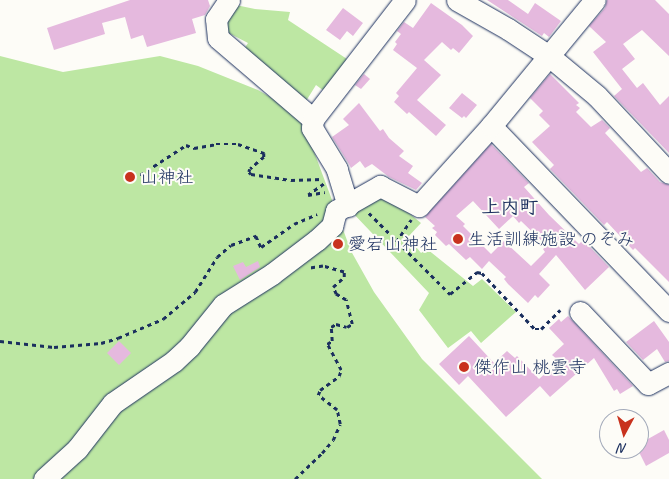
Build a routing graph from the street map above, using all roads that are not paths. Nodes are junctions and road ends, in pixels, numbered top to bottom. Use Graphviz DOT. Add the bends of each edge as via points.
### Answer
graph roads {
  1 [pos="405,0"];
  2 [pos="457,0"];
  3 [pos="595,0"];
  4 [pos="224,7"];
  5 [pos="549,56"];
  6 [pos="313,119"];
  7 [pos="491,126"];
  8 [pos="669,173"];
  9 [pos="345,201"];
  10 [pos="570,311"];
  11 [pos="669,311"];
  12 [pos="669,373"];
  13 [pos="44,479"];
  1 -- 6 [label="street"];
  2 -- 5 [label="street"];
  3 -- 5 [label="street"];
  4 -- 6 [label="street" via="215,29 218,38"];
  5 -- 7 [label="street"];
  5 -- 8 [label="street" via="597,96"];
  6 -- 9 [label="street" via="312,128 333,162"];
  7 -- 9 [label="street" via="419,206 380,186"];
  7 -- 11 [label="street"];
  9 -- 13 [label="street" via="332,226 317,240 223,305 189,347 113,403 77,449"];
  10 -- 12 [label="street" via="648,384"];
}
